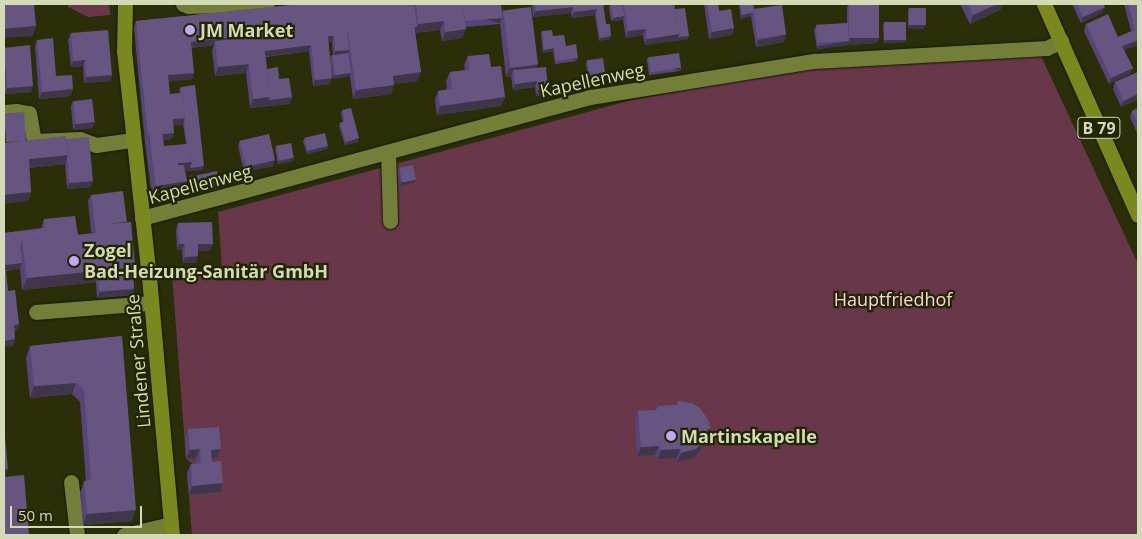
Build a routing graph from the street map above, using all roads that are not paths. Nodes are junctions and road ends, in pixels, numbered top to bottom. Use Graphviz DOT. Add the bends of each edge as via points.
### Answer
graph roads {
  1 [pos="126,4"];
  2 [pos="183,4"];
  3 [pos="267,4"];
  4 [pos="1044,4"];
  5 [pos="1061,41"];
  6 [pos="4,112"];
  7 [pos="133,140"];
  8 [pos="388,152"];
  9 [pos="1138,215"];
  10 [pos="142,218"];
  11 [pos="390,220"];
  12 [pos="151,303"];
  13 [pos="36,312"];
  14 [pos="71,482"];
  15 [pos="171,529"];
  16 [pos="77,535"];
  17 [pos="124,535"];
  1 -- 7 [label="main road, Lindener Straße" via="124,51"];
  2 -- 3 [label="street"];
  4 -- 5 [label="main road, B 79"];
  5 -- 8 [label="street, Kapellenweg" via="1047,48 814,61 637,88 591,97"];
  5 -- 9 [label="main road, B 79"];
  6 -- 7 [label="street" via="29,113 34,141 80,139 96,145"];
  7 -- 10 [label="main road, Lindener Straße"];
  8 -- 10 [label="street, Kapellenweg"];
  8 -- 11 [label="street"];
  10 -- 12 [label="main road, Lindener Straße"];
  12 -- 13 [label="street"];
  12 -- 15 [label="main road, Lindener Straße"];
  14 -- 16 [label="street"];
  15 -- 17 [label="street"];
}
